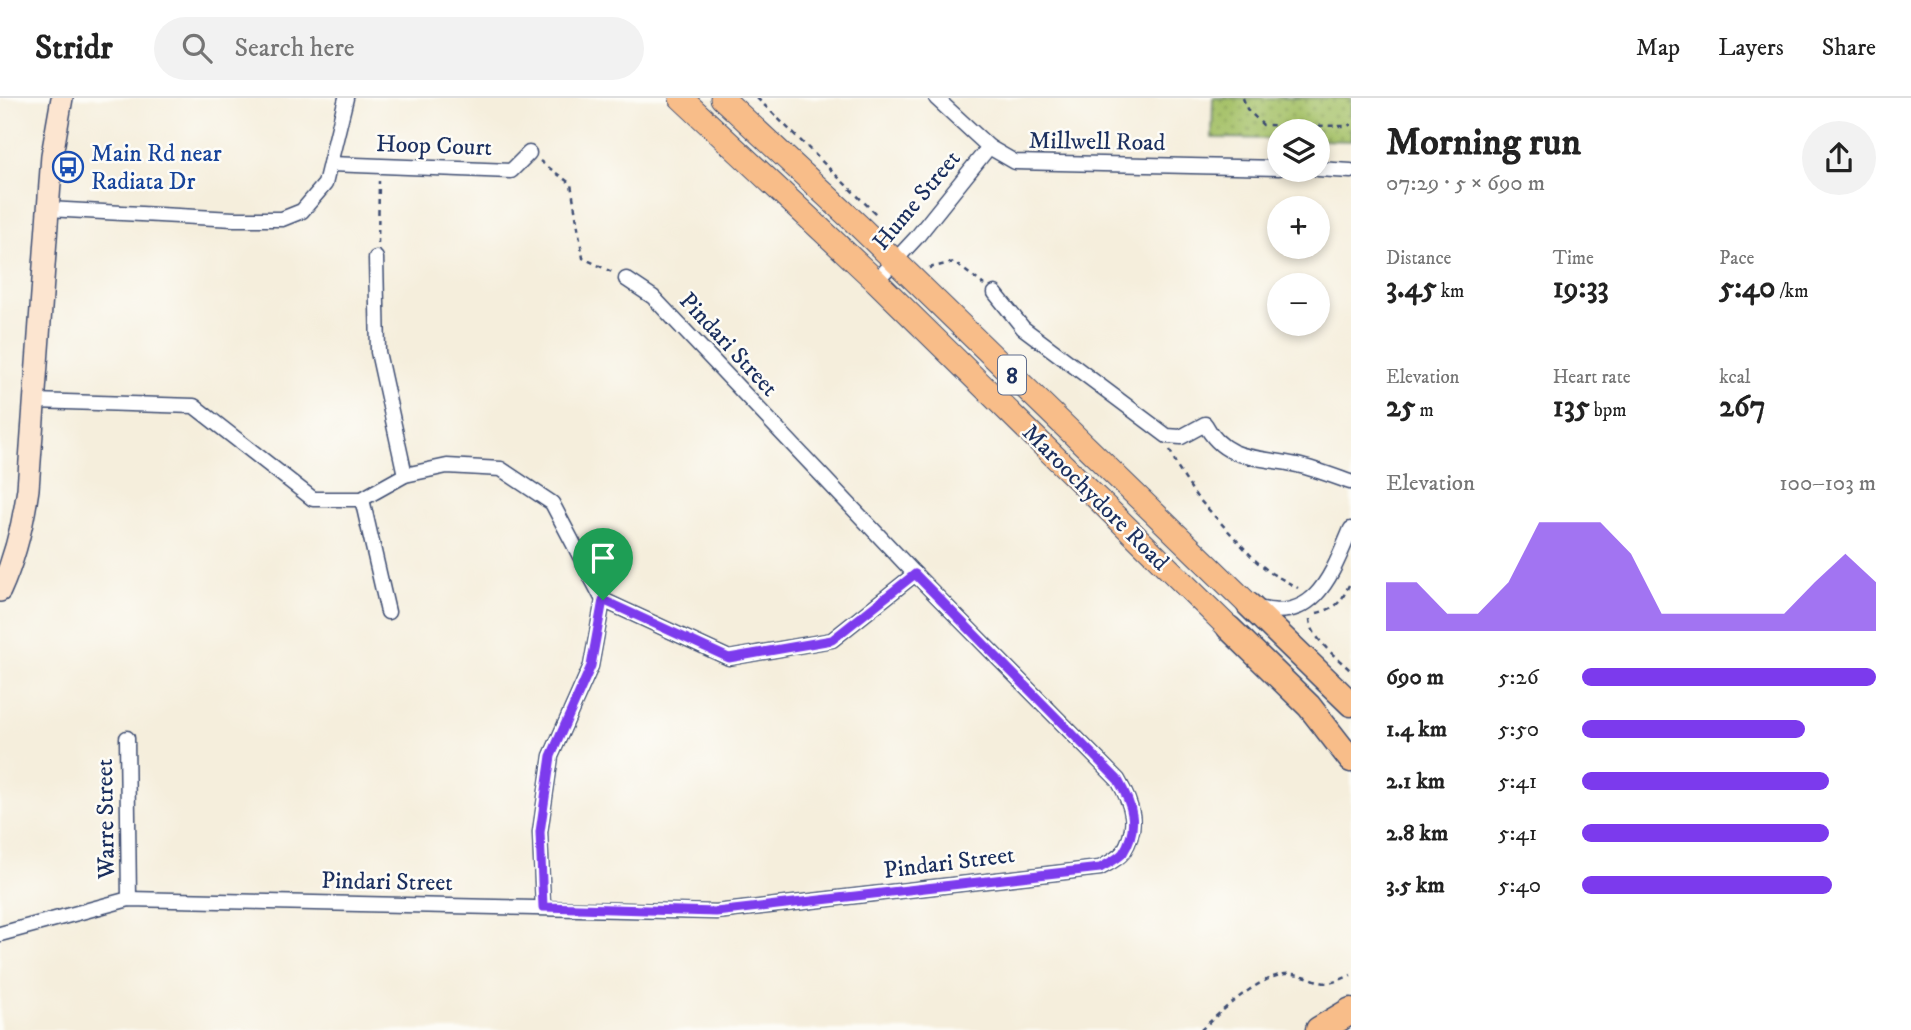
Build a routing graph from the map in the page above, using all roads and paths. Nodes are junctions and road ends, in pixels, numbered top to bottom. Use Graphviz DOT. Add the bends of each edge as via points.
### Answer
graph roads {
  1 [pos="63,98"];
  2 [pos="346,98"];
  3 [pos="681,98"];
  4 [pos="722,98"];
  5 [pos="757,98"];
  6 [pos="936,98"];
  7 [pos="1243,98"];
  8 [pos="1351,124"];
  9 [pos="989,147"];
  10 [pos="529,153"];
  11 [pos="330,164"];
  12 [pos="379,166"];
  13 [pos="1267,168"];
  14 [pos="1330,169"];
  15 [pos="1350,170"];
  16 [pos="48,209"];
  17 [pos="880,217"];
  18 [pos="376,258"];
  19 [pos="895,261"];
  20 [pos="929,268"];
  21 [pos="626,279"];
  22 [pos="876,281"];
  23 [pos="995,293"];
  24 [pos="34,401"];
  25 [pos="1163,433"];
  26 [pos="405,475"];
  27 [pos="1351,481"];
  28 [pos="1351,495"];
  29 [pos="362,499"];
  30 [pos="1351,529"];
  31 [pos="915,574"];
  32 [pos="1351,581"];
  33 [pos="0,591"];
  34 [pos="603,600"];
  35 [pos="1310,601"];
  36 [pos="1249,605"];
  37 [pos="388,612"];
  38 [pos="1229,628"];
  39 [pos="1351,671"];
  40 [pos="1351,704"];
  41 [pos="127,738"];
  42 [pos="1351,760"];
  43 [pos="129,899"];
  44 [pos="543,907"];
  45 [pos="0,934"];
  46 [pos="1351,975"];
  47 [pos="1351,1011"];
  48 [pos="1201,1030"];
  49 [pos="1319,1030"];
  1 -- 16 [label="main road" via="55,130"];
  2 -- 11 [label="street"];
  3 -- 22 [label="main road, Maroochydore Road / 8"];
  4 -- 19 [label="main road, Maroochydore Road / 8"];
  5 -- 17 [label="path"];
  6 -- 9 [label="street, Millwell Road"];
  7 -- 8 [label="path" via="1262,125"];
  9 -- 13 [label="street, Millwell Road" via="1015,162"];
  9 -- 19 [label="street, Hume Street"];
  10 -- 12 [label="street, Hoop Court" via="511,171"];
  10 -- 21 [label="path" via="571,184 583,258"];
  11 -- 12 [label="street, Hoop Court"];
  11 -- 16 [label="street" via="325,184 302,211 282,219"];
  12 -- 18 [label="path"];
  14 -- 15 [label="street"];
  16 -- 24 [label="main road"];
  18 -- 26 [label="street" via="378,352"];
  19 -- 22 [label="street, Hume Street"];
  19 -- 36 [label="main road, Maroochydore Road / 8"];
  20 -- 23 [label="path" via="954,262"];
  21 -- 31 [label="street, Pindari Street" via="653,297"];
  22 -- 38 [label="main road, Maroochydore Road / 8"];
  23 -- 25 [label="street" via="1023,328"];
  24 -- 29 [label="street" via="194,406 313,499"];
  24 -- 33 [label="main road" via="23,528"];
  25 -- 27 [label="street" via="1178,438 1205,424 1233,453"];
  25 -- 35 [label="path" via="1177,467 1196,495 1263,568 1294,584"];
  26 -- 29 [label="street"];
  26 -- 34 [label="street" via="447,466 501,469 552,503"];
  27 -- 28 [label="street"];
  29 -- 37 [label="street"];
  30 -- 35 [label="street" via="1328,577"];
  31 -- 34 [label="street" via="832,640 729,658"];
  31 -- 44 [label="street, Pindari Street" via="1118,780 1131,802 1133,827 1122,855 1100,868 716,912"];
  32 -- 39 [label="path" via="1339,604 1310,617 1310,626 1320,640"];
  34 -- 44 [label="street" via="591,666 551,756 540,832"];
  35 -- 36 [label="street" via="1287,611"];
  36 -- 40 [label="highway, Maroochydore Road / 8"];
  38 -- 42 [label="highway, Maroochydore Road / 8" via="1309,706"];
  41 -- 43 [label="street, Warre Street"];
  43 -- 44 [label="street, Pindari Street"];
  43 -- 45 [label="street, Pindari Street"];
  46 -- 48 [label="path" via="1320,984 1293,974 1276,976 1242,994"];
  47 -- 49 [label="highway"];
}
